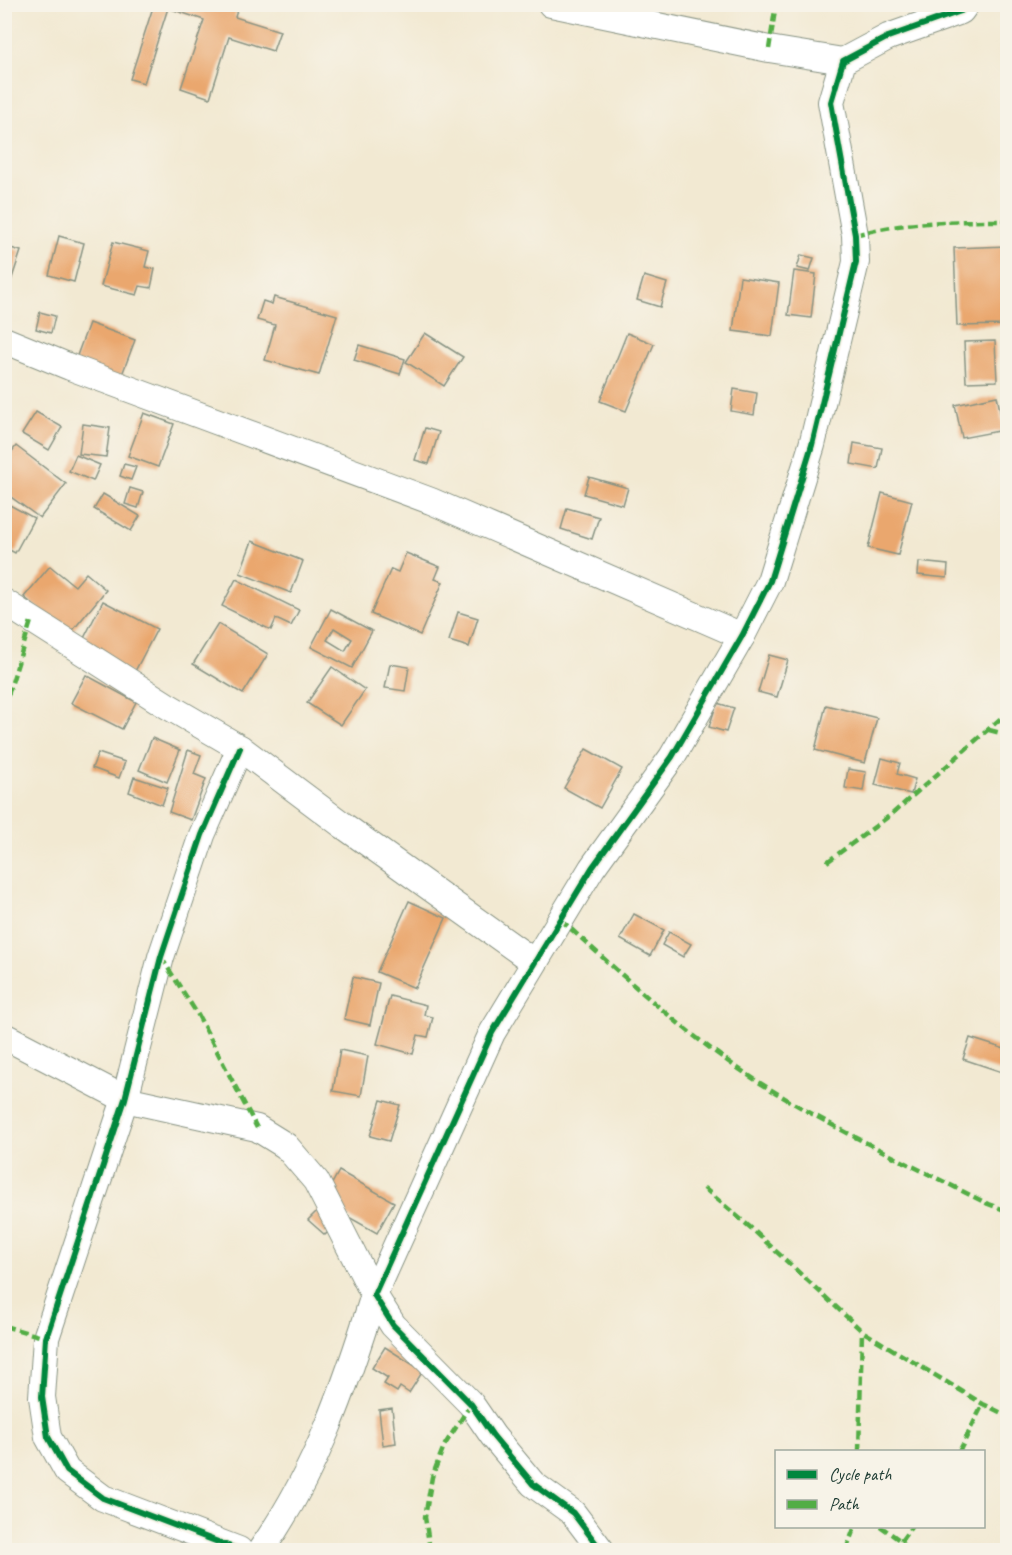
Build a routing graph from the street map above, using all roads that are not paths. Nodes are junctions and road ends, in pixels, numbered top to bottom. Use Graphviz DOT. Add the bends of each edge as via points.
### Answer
graph roads {
  1 [pos="551,4"];
  2 [pos="966,4"];
  3 [pos="843,61"];
  4 [pos="4,340"];
  5 [pos="4,602"];
  6 [pos="742,636"];
  7 [pos="240,748"];
  8 [pos="534,962"];
  9 [pos="4,1036"];
  10 [pos="125,1099"];
  11 [pos="374,1295"];
  12 [pos="239,1551"];
  13 [pos="261,1551"];
  14 [pos="601,1551"];
  1 -- 3 [label="street" via="769,50"];
  2 -- 3 [label="street" via="961,11 888,38"];
  3 -- 6 [label="street" via="831,102 855,235 856,262 805,467 770,581"];
  4 -- 6 [label="street" via="431,501"];
  5 -- 7 [label="street"];
  6 -- 8 [label="street" via="672,757 592,868"];
  7 -- 8 [label="street"];
  7 -- 10 [label="street" via="202,835 161,957"];
  8 -- 11 [label="street" via="492,1033"];
  9 -- 10 [label="street"];
  10 -- 11 [label="street" via="257,1128 286,1146 316,1181"];
  10 -- 12 [label="street" via="46,1338 42,1397 48,1437 66,1471 102,1498"];
  11 -- 13 [label="street" via="348,1380 308,1476"];
  11 -- 14 [label="street" via="393,1324 471,1404 533,1484 573,1513"];
}
